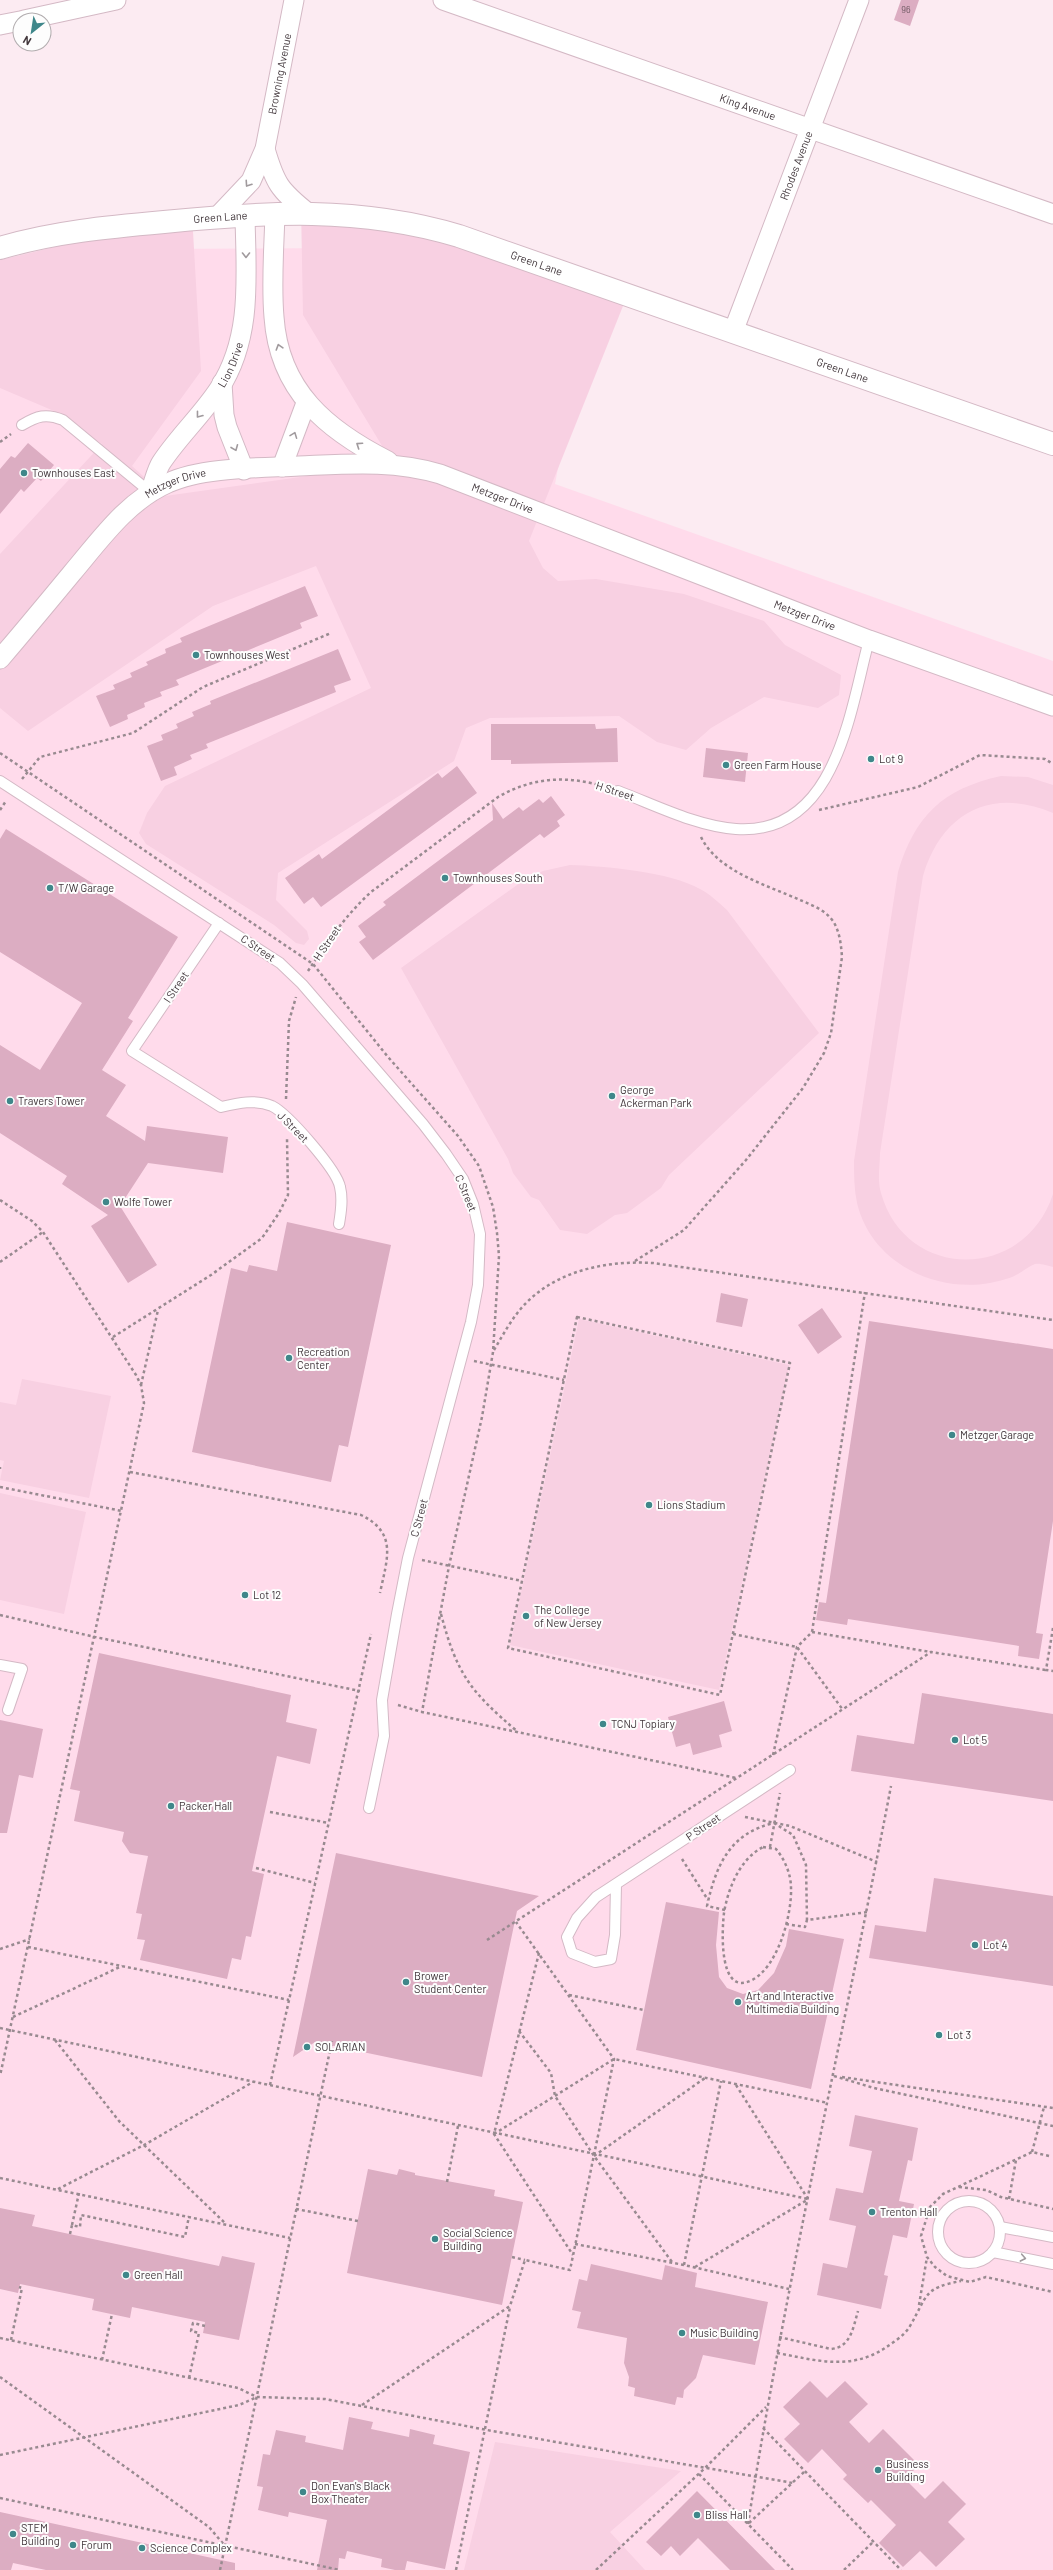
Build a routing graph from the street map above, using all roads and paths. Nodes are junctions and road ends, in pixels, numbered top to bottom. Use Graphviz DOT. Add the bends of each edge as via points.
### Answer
graph roads {
  1 [pos="116,0"];
  2 [pos="294,0"];
  3 [pos="443,0"];
  4 [pos="859,0"];
  5 [pos="52,14"];
  6 [pos="12,23"];
  7 [pos="0,25"];
  8 [pos="810,128"];
  9 [pos="265,149"];
  10 [pos="308,213"];
  11 [pos="275,214"];
  12 [pos="1053,214"];
  13 [pos="246,216"];
  14 [pos="218,217"];
  15 [pos="0,248"];
  16 [pos="733,332"];
  17 [pos="222,383"];
  18 [pos="306,403"];
  19 [pos="22,425"];
  20 [pos="1053,444"];
  21 [pos="393,464"];
  22 [pos="282,467"];
  23 [pos="244,470"];
  24 [pos="150,492"];
  25 [pos="331,633"];
  26 [pos="869,640"];
  27 [pos="0,659"];
  28 [pos="1053,706"];
  29 [pos="0,753"];
  30 [pos="1053,764"];
  31 [pos="28,772"];
  32 [pos="22,780"];
  33 [pos="0,782"];
  34 [pos="618,791"];
  35 [pos="8,799"];
  36 [pos="0,810"];
  37 [pos="797,812"];
  38 [pos="692,818"];
  39 [pos="219,922"];
  40 [pos="313,964"];
  41 [pos="308,971"];
  42 [pos="296,997"];
  43 [pos="132,1051"];
  44 [pos="286,1117"];
  45 [pos="0,1200"];
  46 [pos="339,1224"];
  47 [pos="43,1232"];
  48 [pos="0,1262"];
  49 [pos="635,1262"];
  50 [pos="865,1292"];
  51 [pos="158,1309"];
  52 [pos="1053,1320"];
  53 [pos="113,1337"];
  54 [pos="493,1352"];
  55 [pos="461,1357"];
  56 [pos="490,1366"];
  57 [pos="564,1380"];
  58 [pos="141,1386"];
  59 [pos="130,1472"];
  60 [pos="0,1487"];
  61 [pos="122,1511"];
  62 [pos="422,1560"];
  63 [pos="449,1566"];
  64 [pos="522,1581"];
  65 [pos="380,1593"];
  66 [pos="440,1612"];
  67 [pos="0,1615"];
  68 [pos="1053,1628"];
  69 [pos="812,1632"];
  70 [pos="371,1634"];
  71 [pos="733,1634"];
  72 [pos="95,1637"];
  73 [pos="797,1647"];
  74 [pos="931,1652"];
  75 [pos="0,1665"];
  76 [pos="1053,1671"];
  77 [pos="360,1691"];
  78 [pos="398,1705"];
  79 [pos="8,1710"];
  80 [pos="843,1710"];
  81 [pos="422,1712"];
  82 [pos="519,1733"];
  83 [pos="773,1756"];
  84 [pos="790,1770"];
  85 [pos="736,1778"];
  86 [pos="891,1786"];
  87 [pos="780,1793"];
  88 [pos="369,1808"];
  89 [pos="270,1812"];
  90 [pos="725,1813"];
  91 [pos="329,1823"];
  92 [pos="774,1823"];
  93 [pos="770,1847"];
  94 [pos="682,1859"];
  95 [pos="876,1862"];
  96 [pos="256,1868"];
  97 [pos="315,1883"];
  98 [pos="616,1884"];
  99 [pos="708,1901"];
  100 [pos="725,1910"];
  101 [pos="868,1912"];
  102 [pos="807,1920"];
  103 [pos="516,1922"];
  104 [pos="786,1924"];
  105 [pos="30,1939"];
  106 [pos="28,1946"];
  107 [pos="0,1949"];
  108 [pos="539,1953"];
  109 [pos="123,1966"];
  110 [pos="569,1995"];
  111 [pos="289,2000"];
  112 [pos="644,2010"];
  113 [pos="13,2017"];
  114 [pos="0,2028"];
  115 [pos="10,2030"];
  116 [pos="519,2031"];
  117 [pos="54,2040"];
  118 [pos="332,2041"];
  119 [pos="0,2056"];
  120 [pos="614,2059"];
  121 [pos="4,2060"];
  122 [pos="0,2076"];
  123 [pos="834,2076"];
  124 [pos="705,2078"];
  125 [pos="721,2081"];
  126 [pos="253,2082"];
  127 [pos="736,2084"];
  128 [pos="270,2086"];
  129 [pos="320,2096"];
  130 [pos="555,2096"];
  131 [pos="828,2103"];
  132 [pos="1044,2107"];
  133 [pos="1053,2108"];
  134 [pos="1041,2123"];
  135 [pos="458,2126"];
  136 [pos="1053,2126"];
  137 [pos="494,2134"];
  138 [pos="144,2145"];
  139 [pos="1032,2152"];
  140 [pos="594,2156"];
  141 [pos="1049,2156"];
  142 [pos="1016,2160"];
  143 [pos="0,2178"];
  144 [pos="702,2178"];
  145 [pos="447,2182"];
  146 [pos="958,2187"];
  147 [pos="58,2189"];
  148 [pos="79,2193"];
  149 [pos="808,2199"];
  150 [pos="1009,2199"];
  151 [pos="296,2209"];
  152 [pos="1053,2209"];
  153 [pos="189,2216"];
  154 [pos="358,2221"];
  155 [pos="225,2224"];
  156 [pos="72,2225"];
  157 [pos="1000,2228"];
  158 [pos="70,2234"];
  159 [pos="1053,2237"];
  160 [pos="290,2238"];
  161 [pos="575,2244"];
  162 [pos="993,2252"];
  163 [pos="573,2255"];
  164 [pos="512,2257"];
  165 [pos="927,2258"];
  166 [pos="525,2260"];
  167 [pos="672,2262"];
  168 [pos="1053,2264"];
  169 [pos="684,2265"];
  170 [pos="694,2267"];
  171 [pos="961,2280"];
  172 [pos="19,2287"];
  173 [pos="789,2289"];
  174 [pos="1053,2292"];
  175 [pos="510,2306"];
  176 [pos="918,2309"];
  177 [pos="858,2311"];
  178 [pos="112,2314"];
  179 [pos="205,2326"];
  180 [pos="0,2338"];
  181 [pos="779,2338"];
  182 [pos="11,2340"];
  183 [pos="776,2352"];
  184 [pos="102,2360"];
  185 [pos="0,2377"];
  186 [pos="189,2378"];
  187 [pos="257,2396"];
  188 [pos="361,2405"];
  189 [pos="767,2407"];
  190 [pos="763,2428"];
  191 [pos="486,2430"];
  192 [pos="83,2438"];
  193 [pos="0,2455"];
  194 [pos="705,2468"];
  195 [pos="804,2472"];
  196 [pos="699,2474"];
  197 [pos="756,2476"];
  198 [pos="793,2483"];
  199 [pos="0,2498"];
  200 [pos="748,2524"];
  201 [pos="873,2542"];
  202 [pos="225,2546"];
  203 [pos="220,2570"];
  204 [pos="340,2570"];
  205 [pos="456,2570"];
  206 [pos="596,2570"];
  207 [pos="793,2570"];
  208 [pos="844,2570"];
  209 [pos="901,2570"];
  1 -- 5 [label="street"];
  2 -- 9 [label="street, Browning Avenue"];
  3 -- 8 [label="street, King Avenue"];
  4 -- 8 [label="street, Rhodes Avenue"];
  6 -- 7 [label="street"];
  8 -- 12 [label="street, King Avenue"];
  8 -- 16 [label="street, Rhodes Avenue"];
  9 -- 10 [label="street" via="279,188"];
  9 -- 14 [label="street, Browning Avenue, one-way" via="251,181"];
  10 -- 11 [label="street, Green Lane"];
  10 -- 16 [label="street, Green Lane" via="365,216 422,225"];
  11 -- 13 [label="street, Green Lane"];
  18 -- 11 [label="street, one-way" via="284,362 277,341 274,317"];
  13 -- 14 [label="street, Green Lane"];
  13 -- 17 [label="street, Lion Drive, one-way" via="246,304 242,333 234,360"];
  14 -- 15 [label="street, Green Lane" via="74,230"];
  16 -- 20 [label="street, Green Lane"];
  17 -- 23 [label="street, one-way" via="227,427"];
  17 -- 24 [label="street, Lion Drive, one-way" via="160,464"];
  21 -- 18 [label="street, one-way" via="331,426"];
  22 -- 18 [label="street, one-way"];
  19 -- 24 [label="lane" via="35,417 49,414 63,420"];
  21 -- 22 [label="street, Metzger Drive"];
  21 -- 26 [label="street, Metzger Drive" via="440,474"];
  22 -- 23 [label="street, Metzger Drive"];
  23 -- 24 [label="street, Metzger Drive" via="188,476"];
  24 -- 27 [label="street, Metzger Drive" via="132,505 107,530"];
  25 -- 31 [label="path" via="202,687 133,733 40,757"];
  26 -- 28 [label="street, Metzger Drive"];
  26 -- 37 [label="lane, H Street" via="839,750 824,784"];
  29 -- 31 [label="path"];
  30 -- 37 [label="path" via="1045,759 980,755 918,787 819,810"];
  31 -- 32 [label="path"];
  31 -- 40 [label="path"];
  33 -- 39 [label="lane, C Street"];
  34 -- 38 [label="lane, H Street"];
  34 -- 40 [label="path, H Street" via="562,778 530,783 498,797 371,892 339,926"];
  35 -- 36 [label="path"];
  37 -- 38 [label="lane, H Street" via="778,822 757,828 735,829"];
  38 -- 49 [label="path" via="702,840 715,856 729,867 818,908 827,915 838,933 842,957 831,1033 824,1053 803,1088 746,1160 684,1230"];
  39 -- 43 [label="lane, I Street"];
  39 -- 55 [label="lane, C Street" via="280,963 302,984 423,1124 463,1179 473,1204 480,1234 481,1259 478,1285"];
  40 -- 41 [label="path, H Street"];
  40 -- 54 [label="path" via="388,1057 458,1136 479,1166 493,1207 499,1256"];
  42 -- 44 [label="path" via="289,1021"];
  43 -- 44 [label="lane, J Street" via="221,1107 247,1101 272,1106"];
  44 -- 46 [label="lane, J Street" via="331,1166 340,1187"];
  44 -- 51 [label="path" via="288,1195 279,1213 262,1238"];
  45 -- 47 [label="path" via="32,1221"];
  47 -- 48 [label="path"];
  47 -- 53 [label="path"];
  49 -- 50 [label="path"];
  49 -- 54 [label="path" via="617,1262 581,1270 546,1287 530,1299 513,1318"];
  50 -- 52 [label="path"];
  50 -- 69 [label="path"];
  51 -- 53 [label="path"];
  51 -- 58 [label="path"];
  53 -- 58 [label="path"];
  54 -- 56 [label="path"];
  55 -- 56 [label="path"];
  55 -- 88 [label="lane, C Street" via="408,1558 382,1700 384,1736"];
  56 -- 57 [label="path"];
  56 -- 63 [label="path"];
  57 -- 64 [label="path"];
  57 -- 71 [label="path" via="577,1317 790,1363"];
  58 -- 59 [label="path" via="144,1403"];
  59 -- 61 [label="path"];
  59 -- 65 [label="path" via="361,1515 373,1521 383,1532 387,1542 388,1553"];
  60 -- 61 [label="path"];
  61 -- 72 [label="path"];
  62 -- 63 [label="path"];
  63 -- 64 [label="path"];
  63 -- 66 [label="path"];
  64 -- 71 [label="path" via="508,1648 720,1695"];
  66 -- 81 [label="path"];
  66 -- 82 [label="path" via="456,1663 470,1686 490,1708"];
  67 -- 72 [label="path"];
  68 -- 76 [label="path" via="1046,1670"];
  69 -- 73 [label="path"];
  69 -- 74 [label="path"];
  70 -- 77 [label="path"];
  71 -- 73 [label="path"];
  72 -- 77 [label="path"];
  72 -- 105 [label="path"];
  73 -- 80 [label="path"];
  73 -- 83 [label="path"];
  75 -- 79 [label="lane" via="22,1669"];
  77 -- 91 [label="path"];
  78 -- 81 [label="path"];
  81 -- 82 [label="path"];
  82 -- 85 [label="path"];
  84 -- 90 [label="lane, P Street"];
  86 -- 95 [label="path"];
  87 -- 92 [label="path"];
  89 -- 91 [label="path"];
  90 -- 92 [label="path"];
  90 -- 98 [label="lane, P Street"];
  91 -- 97 [label="path"];
  92 -- 93 [label="path"];
  92 -- 95 [label="path" via="790,1826"];
  92 -- 99 [label="path" via="755,1828 731,1846 715,1875"];
  92 -- 102 [label="path" via="793,1835 806,1865"];
  93 -- 100 [label="path" via="757,1850 744,1863 730,1892"];
  93 -- 104 [label="path" via="780,1854 789,1875 791,1898"];
  94 -- 99 [label="path"];
  95 -- 101 [label="path"];
  96 -- 97 [label="path"];
  97 -- 111 [label="path"];
  98 -- 98 [label="lane, P Street" via="596,1897 577,1918 567,1938 572,1953 595,1962 611,1959 615,1935"];
  99 -- 100 [label="path" via="707,1906"];
  100 -- 104 [label="path" via="722,1933 724,1959 726,1969 738,1982 746,1983 752,1980 767,1967 780,1943"];
  101 -- 102 [label="path"];
  101 -- 123 [label="path"];
  102 -- 104 [label="path" via="805,1927"];
  103 -- 108 [label="path"];
  105 -- 106 [label="path"];
  105 -- 107 [label="path"];
  106 -- 109 [label="path"];
  106 -- 113 [label="path"];
  108 -- 110 [label="path"];
  108 -- 116 [label="path"];
  109 -- 111 [label="path"];
  109 -- 113 [label="path"];
  110 -- 112 [label="path"];
  110 -- 120 [label="path"];
  111 -- 128 [label="path"];
  113 -- 115 [label="path"];
  114 -- 115 [label="path"];
  115 -- 117 [label="path"];
  115 -- 121 [label="path"];
  116 -- 130 [label="path" via="551,2073"];
  116 -- 137 [label="path"];
  117 -- 126 [label="path"];
  117 -- 138 [label="path" via="119,2120"];
  118 -- 129 [label="path"];
  119 -- 121 [label="path"];
  120 -- 124 [label="path"];
  120 -- 130 [label="path"];
  120 -- 140 [label="path"];
  121 -- 122 [label="path"];
  123 -- 131 [label="path"];
  123 -- 132 [label="path"];
  123 -- 134 [label="path" via="874,2088"];
  124 -- 125 [label="path"];
  124 -- 140 [label="path"];
  125 -- 127 [label="path"];
  125 -- 144 [label="path"];
  126 -- 128 [label="path"];
  126 -- 138 [label="path"];
  127 -- 131 [label="path"];
  127 -- 149 [label="path"];
  128 -- 129 [label="path"];
  129 -- 135 [label="path"];
  129 -- 151 [label="path"];
  130 -- 137 [label="path"];
  130 -- 140 [label="path"];
  131 -- 149 [label="path"];
  132 -- 133 [label="path"];
  132 -- 134 [label="path"];
  134 -- 136 [label="path"];
  134 -- 139 [label="path"];
  135 -- 137 [label="path"];
  135 -- 145 [label="path"];
  137 -- 140 [label="path"];
  137 -- 163 [label="path"];
  138 -- 147 [label="path"];
  138 -- 155 [label="path"];
  139 -- 141 [label="path"];
  139 -- 142 [label="path"];
  140 -- 144 [label="path"];
  140 -- 161 [label="path"];
  140 -- 167 [label="path"];
  142 -- 146 [label="path"];
  142 -- 150 [label="path"];
  143 -- 147 [label="path"];
  144 -- 149 [label="path"];
  144 -- 169 [label="path"];
  146 -- 150 [label="path" via="986,2190"];
  146 -- 165 [label="path" via="936,2200 925,2218 921,2236"];
  147 -- 148 [label="path"];
  148 -- 153 [label="path"];
  148 -- 156 [label="path"];
  149 -- 170 [label="path"];
  149 -- 173 [label="path"];
  150 -- 152 [label="path"];
  151 -- 154 [label="path"];
  151 -- 160 [label="path"];
  153 -- 155 [label="path"];
  153 -- 156 [label="path" via="185,2237 81,2215 80,2227"];
  155 -- 160 [label="path"];
  156 -- 158 [label="path"];
  157 -- 159 [label="lane"];
  157 -- 162 [label="lane" via="998,2245"];
  157 -- 162 [label="lane" via="991,2210 974,2201 955,2204 941,2218 939,2238 948,2255 966,2263 985,2258"];
  160 -- 187 [label="path"];
  161 -- 163 [label="path"];
  161 -- 167 [label="path"];
  162 -- 168 [label="lane, one-way"];
  163 -- 166 [label="path" via="570,2270"];
  164 -- 166 [label="path"];
  165 -- 171 [label="path" via="947,2276"];
  165 -- 176 [label="path"];
  166 -- 175 [label="path"];
  167 -- 169 [label="path"];
  169 -- 170 [label="path"];
  170 -- 173 [label="path"];
  171 -- 174 [label="path" via="970,2282 986,2277"];
  171 -- 176 [label="path" via="939,2285 929,2292"];
  172 -- 182 [label="path" via="22,2288"];
  173 -- 181 [label="path"];
  175 -- 188 [label="path"];
  175 -- 191 [label="path"];
  176 -- 183 [label="path" via="909,2327 894,2342 864,2360 835,2363"];
  177 -- 181 [label="path" via="849,2339 838,2348 831,2349"];
  178 -- 184 [label="path"];
  179 -- 186 [label="path" via="193,2323 191,2331 199,2334"];
  180 -- 182 [label="path"];
  181 -- 183 [label="path"];
  182 -- 184 [label="path"];
  183 -- 189 [label="path"];
  184 -- 186 [label="path"];
  185 -- 192 [label="path"];
  186 -- 187 [label="path" via="238,2388"];
  187 -- 188 [label="path" via="325,2399"];
  187 -- 192 [label="path" via="239,2405"];
  187 -- 202 [label="path"];
  188 -- 191 [label="path"];
  189 -- 190 [label="path"];
  189 -- 194 [label="path"];
  190 -- 195 [label="path"];
  190 -- 197 [label="path"];
  191 -- 194 [label="path"];
  191 -- 205 [label="path"];
  192 -- 193 [label="path"];
  192 -- 202 [label="path" via="209,2527"];
  194 -- 196 [label="path"];
  194 -- 197 [label="path"];
  195 -- 198 [label="path"];
  195 -- 201 [label="path"];
  196 -- 200 [label="path"];
  196 -- 206 [label="path"];
  197 -- 198 [label="path"];
  197 -- 200 [label="path"];
  198 -- 200 [label="path"];
  199 -- 202 [label="path"];
  200 -- 207 [label="path"];
  201 -- 208 [label="path"];
  201 -- 209 [label="path"];
  202 -- 203 [label="path"];
  202 -- 204 [label="path"];
}
